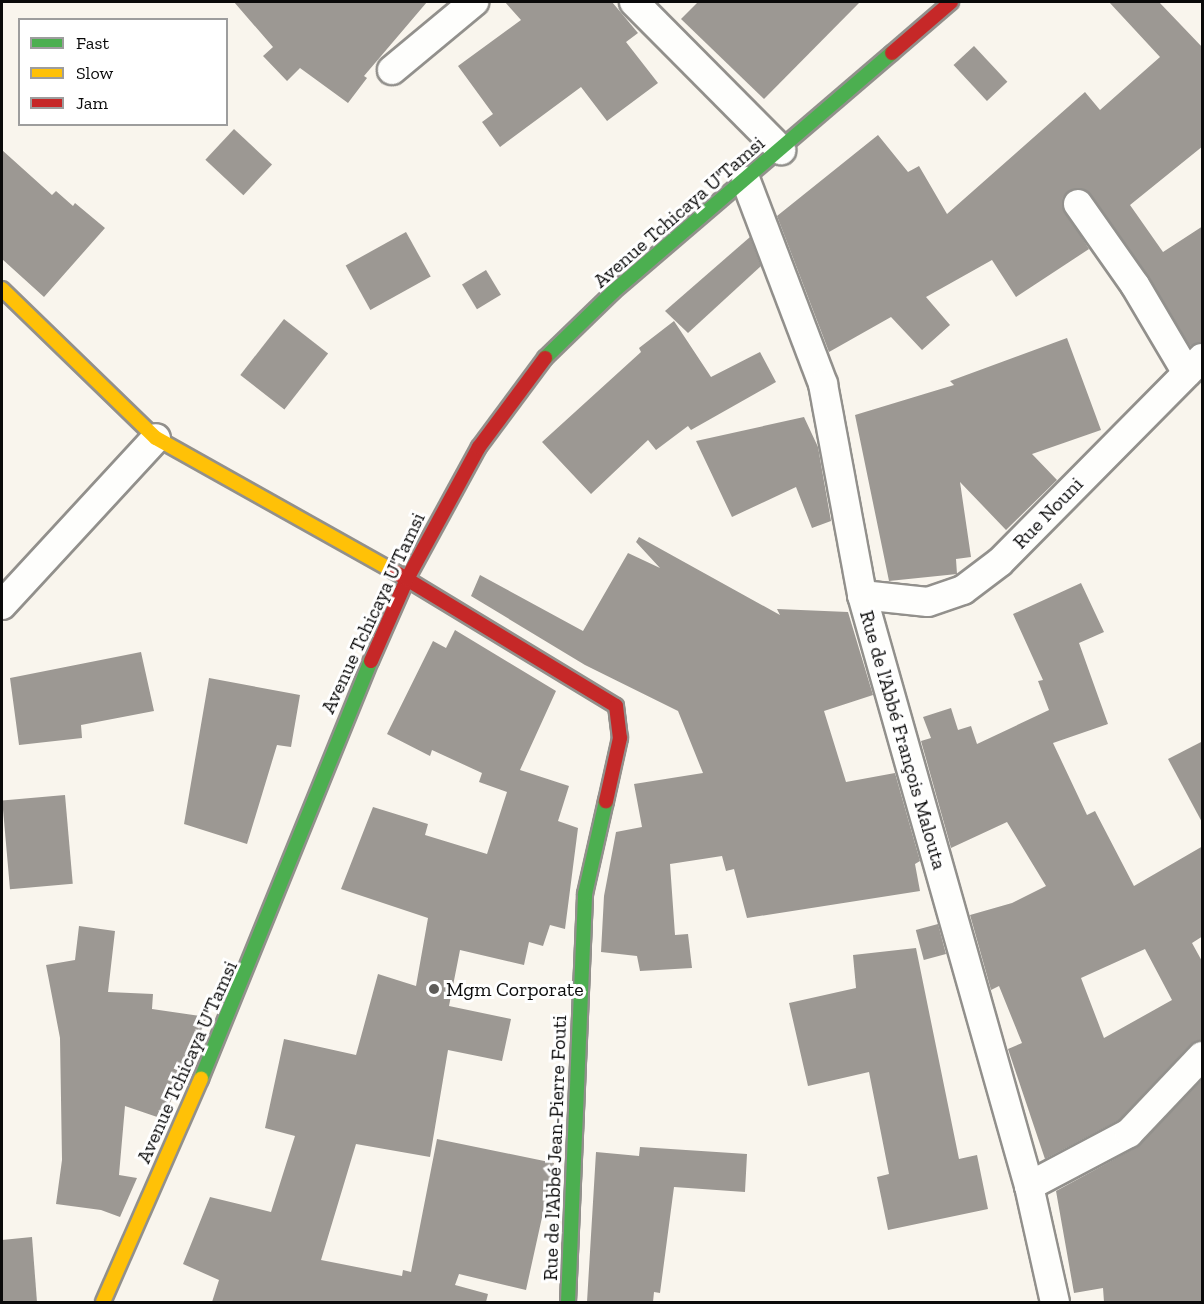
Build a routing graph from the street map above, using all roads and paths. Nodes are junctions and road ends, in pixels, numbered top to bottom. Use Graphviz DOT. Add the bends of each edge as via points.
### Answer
graph roads {
  1 [pos="474,2"];
  2 [pos="634,2"];
  3 [pos="951,2"];
  4 [pos="392,70"];
  5 [pos="781,150"];
  6 [pos="746,181"];
  7 [pos="1078,204"];
  8 [pos="2,289"];
  9 [pos="1195,366"];
  10 [pos="156,438"];
  11 [pos="407,579"];
  12 [pos="862,595"];
  13 [pos="2,605"];
  14 [pos="1203,1056"];
  15 [pos="1029,1186"];
  16 [pos="103,1302"];
  17 [pos="568,1302"];
  18 [pos="1055,1302"];
  1 -- 4 [label="street"];
  2 -- 5 [label="street"];
  3 -- 5 [label="street, Avenue Tchicaya U'Tamsi"];
  5 -- 6 [label="street, Avenue Tchicaya U'Tamsi"];
  6 -- 11 [label="street, Avenue Tchicaya U'Tamsi" via="614,292 541,362 479,447"];
  6 -- 12 [label="street, Rue de l'Abbé François Malouta" via="823,384"];
  7 -- 9 [label="street"];
  8 -- 10 [label="street"];
  9 -- 12 [label="street, Rue Nouni" via="1000,562 963,590 928,602"];
  10 -- 11 [label="street"];
  10 -- 13 [label="street"];
  11 -- 16 [label="street, Avenue Tchicaya U'Tamsi" via="340,729 249,969"];
  11 -- 17 [label="street, Rue de l'Abbé Jean-Pierre Fouti" via="616,705 620,738 585,894"];
  12 -- 15 [label="street, Rue de l'Abbé François Malouta"];
  14 -- 15 [label="street" via="1129,1133"];
  15 -- 18 [label="street, Rue de l'Abbé François Malouta"];
}
